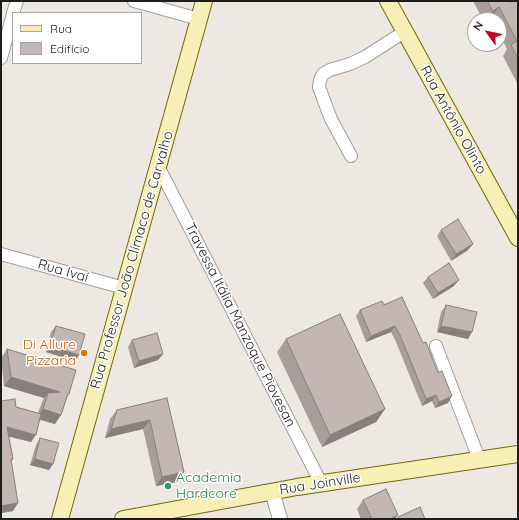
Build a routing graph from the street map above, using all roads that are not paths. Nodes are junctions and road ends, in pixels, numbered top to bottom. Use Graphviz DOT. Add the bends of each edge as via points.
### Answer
graph roads {
  1 [pos="17,1"];
  2 [pos="134,1"];
  3 [pos="204,1"];
  4 [pos="388,1"];
  5 [pos="14,12"];
  6 [pos="12,18"];
  7 [pos="199,20"];
  8 [pos="404,32"];
  9 [pos="1,58"];
  10 [pos="351,156"];
  11 [pos="158,166"];
  12 [pos="518,238"];
  13 [pos="1,254"];
  14 [pos="124,288"];
  15 [pos="436,346"];
  16 [pos="518,454"];
  17 [pos="479,459"];
  18 [pos="321,483"];
  19 [pos="272,491"];
  20 [pos="60,519"];
  21 [pos="123,519"];
  22 [pos="280,519"];
  1 -- 5 [label="street"];
  2 -- 7 [label="street"];
  3 -- 7 [label="main road, Rua Professor João Clímaco de Carvalho"];
  4 -- 8 [label="main road, Rua Antônio Olinto"];
  6 -- 9 [label="street"];
  7 -- 11 [label="main road, Rua Professor João Clímaco de Carvalho"];
  8 -- 10 [label="street" via="365,57 330,70 323,74 320,80 322,98"];
  8 -- 12 [label="main road, Rua Antônio Olinto"];
  11 -- 14 [label="main road, Rua Professor João Clímaco de Carvalho"];
  11 -- 18 [label="street, Travessa Itália Manzoque Piovesan"];
  13 -- 14 [label="street, Rua Ivaí"];
  14 -- 20 [label="main road, Rua Professor João Clímaco de Carvalho"];
  15 -- 17 [label="street"];
  16 -- 17 [label="main road, Rua Joinville"];
  17 -- 18 [label="main road, Rua Joinville"];
  18 -- 19 [label="main road, Rua Joinville"];
  19 -- 21 [label="main road, Rua Joinville"];
  19 -- 22 [label="street"];
}
